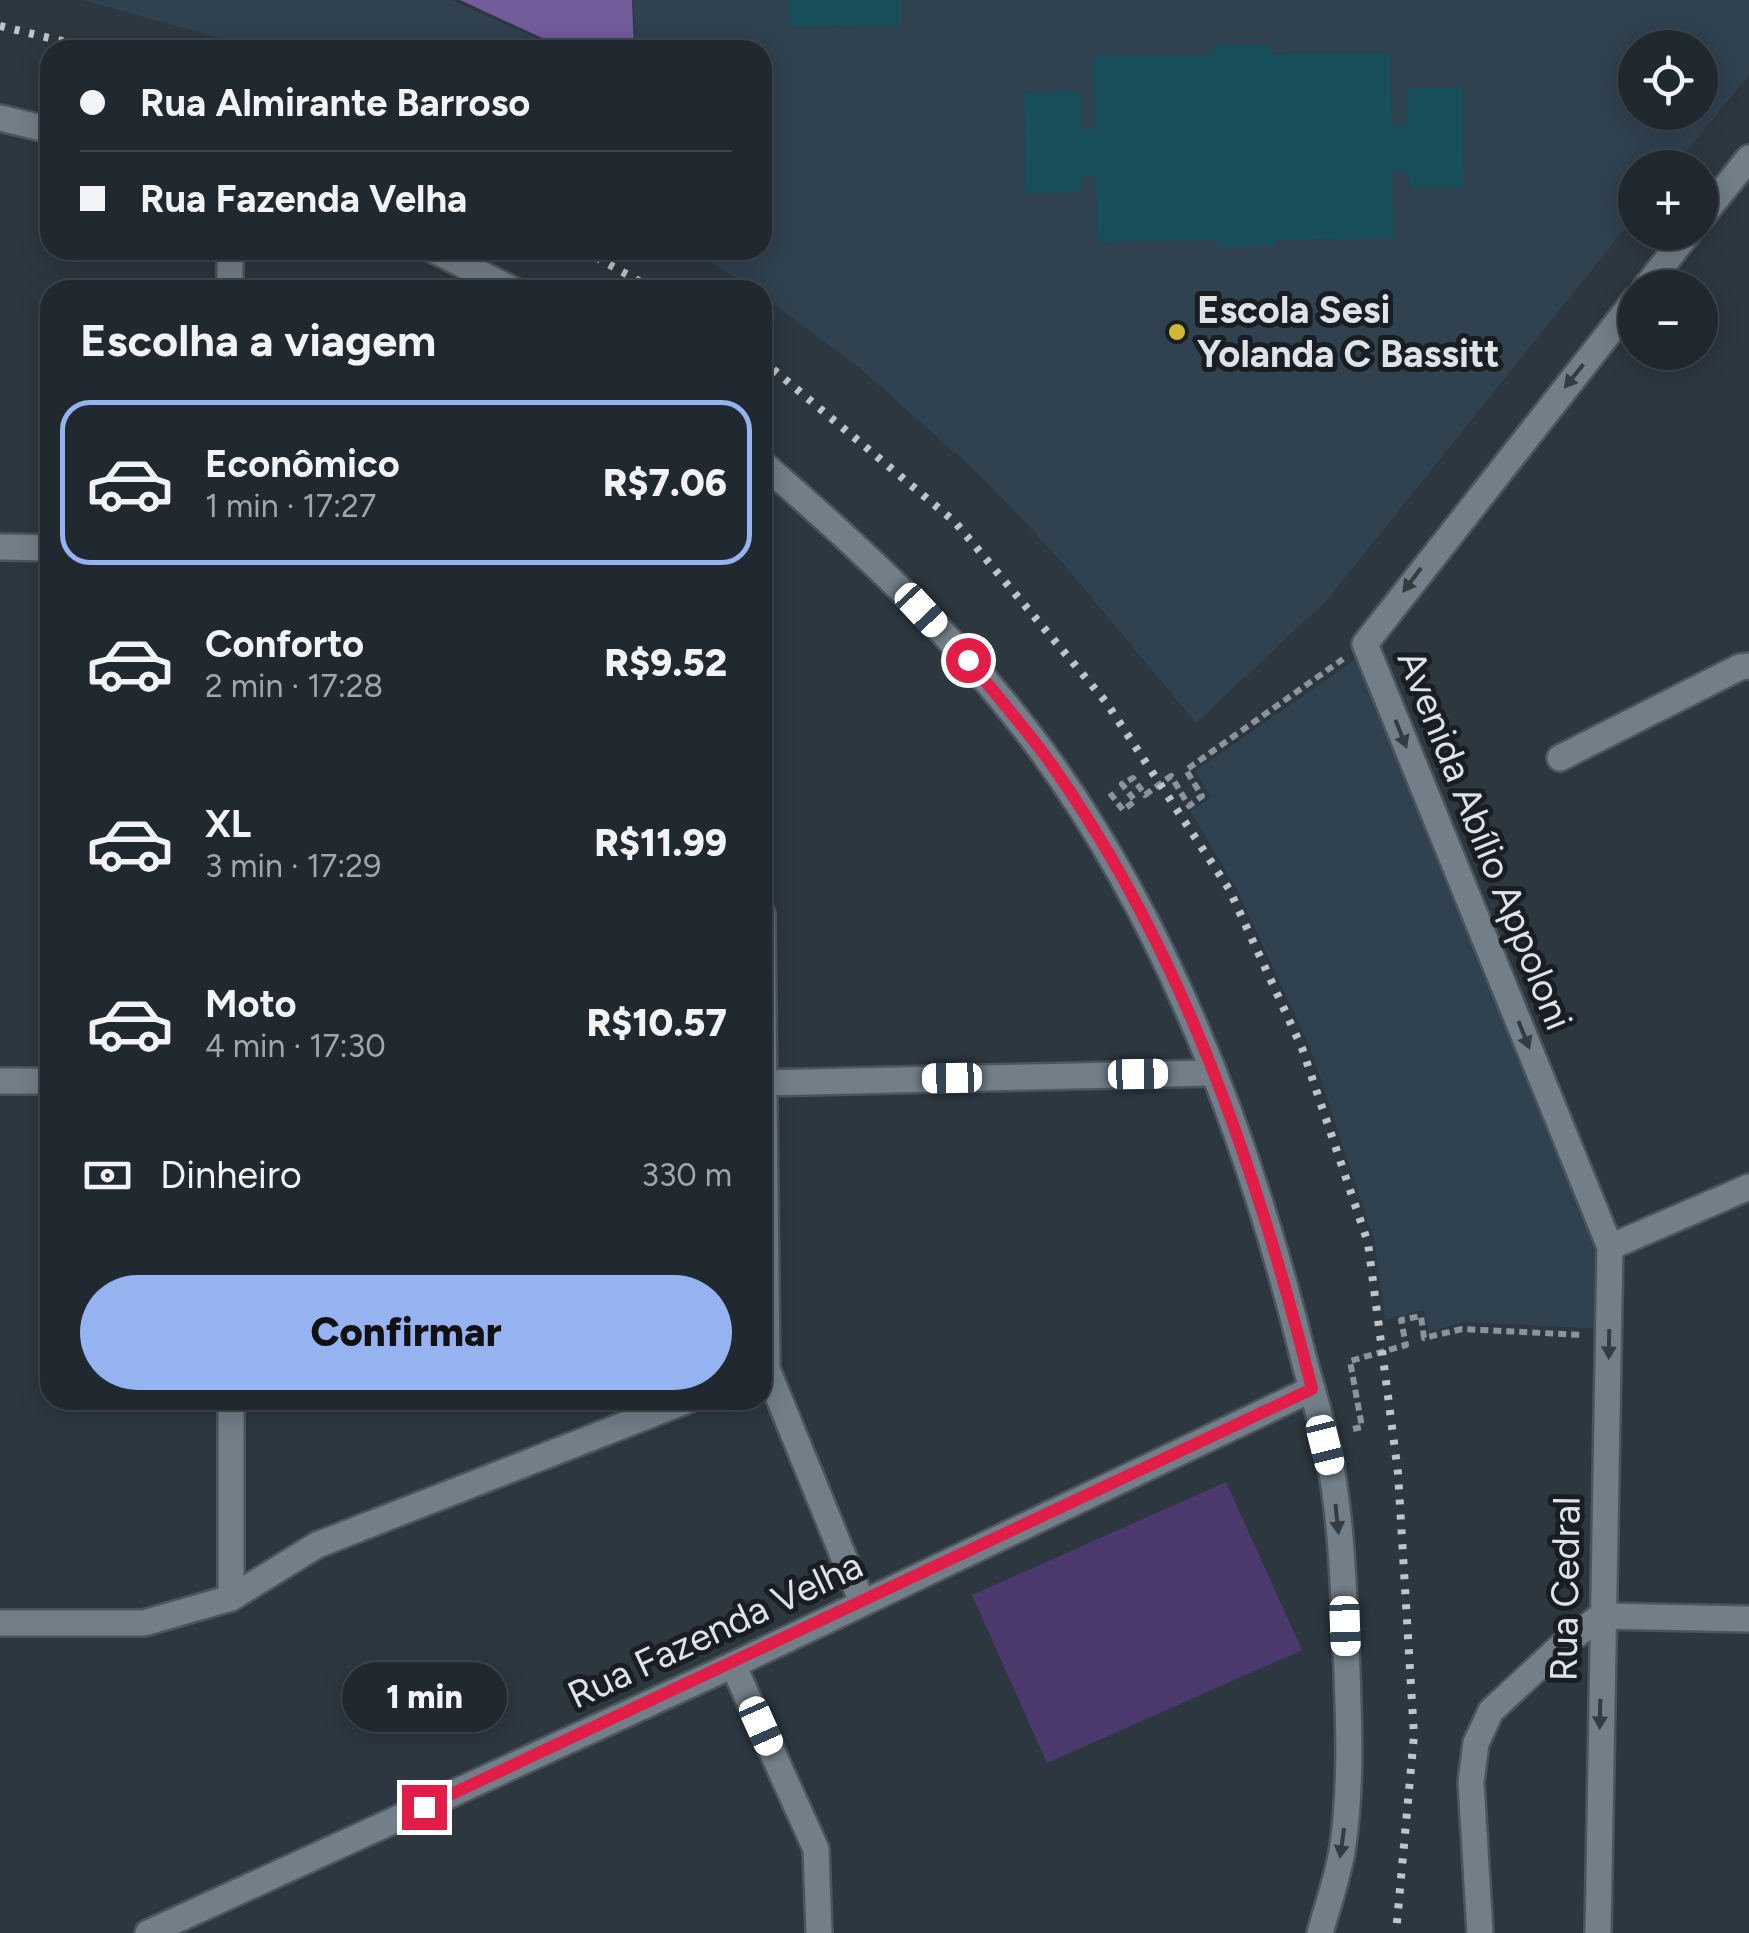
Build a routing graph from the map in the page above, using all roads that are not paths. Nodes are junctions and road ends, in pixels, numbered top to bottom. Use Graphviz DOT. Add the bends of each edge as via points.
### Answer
graph roads {
  1 [pos="0,118"];
  2 [pos="40,128"];
  3 [pos="1749,158"];
  4 [pos="1718,197"];
  5 [pos="1675,250"];
  6 [pos="454,260"];
  7 [pos="1659,270"];
  8 [pos="493,280"];
  9 [pos="1618,322"];
  10 [pos="772,472"];
  11 [pos="0,547"];
  12 [pos="40,548"];
  13 [pos="1749,666"];
  14 [pos="1560,758"];
  15 [pos="1212,1072"];
  16 [pos="0,1081"];
  17 [pos="40,1081"];
  18 [pos="772,1083"];
  19 [pos="1749,1187"];
  20 [pos="1610,1247"];
  21 [pos="772,1387"];
  22 [pos="1312,1389"];
  23 [pos="231,1410"];
  24 [pos="662,1410"];
  25 [pos="232,1598"];
  26 [pos="862,1602"];
  27 [pos="1602,1616"];
  28 [pos="1749,1620"];
  29 [pos="0,1623"];
  30 [pos="733,1664"];
  31 [pos="148,1933"];
  32 [pos="819,1933"];
  33 [pos="1320,1933"];
  34 [pos="1480,1933"];
  35 [pos="1598,1933"];
  1 -- 2 [label="street"];
  3 -- 4 [label="street"];
  5 -- 7 [label="street"];
  6 -- 8 [label="street"];
  9 -- 20 [label="street, Avenida Abílio Appoloni, one-way" via="1365,644"];
  10 -- 15 [label="street" via="874,560 1044,754 1164,958"];
  11 -- 12 [label="street"];
  13 -- 14 [label="street"];
  15 -- 18 [label="street"];
  15 -- 22 [label="street" via="1276,1248"];
  16 -- 17 [label="street"];
  19 -- 20 [label="street"];
  20 -- 27 [label="street, Rua Cedral, one-way"];
  21 -- 26 [label="street"];
  22 -- 26 [label="street, Rua Fazenda Velha"];
  22 -- 33 [label="street, one-way" via="1332,1473 1349,1738 1343,1846"];
  23 -- 25 [label="street"];
  24 -- 25 [label="street" via="318,1544"];
  25 -- 29 [label="street" via="144,1623"];
  26 -- 30 [label="street, Rua Fazenda Velha"];
  27 -- 28 [label="street"];
  27 -- 34 [label="street" via="1491,1711 1476,1743 1471,1782"];
  27 -- 35 [label="street, Rua Cedral, one-way"];
  30 -- 31 [label="street, Rua Fazenda Velha"];
  30 -- 32 [label="street" via="816,1848"];
}
